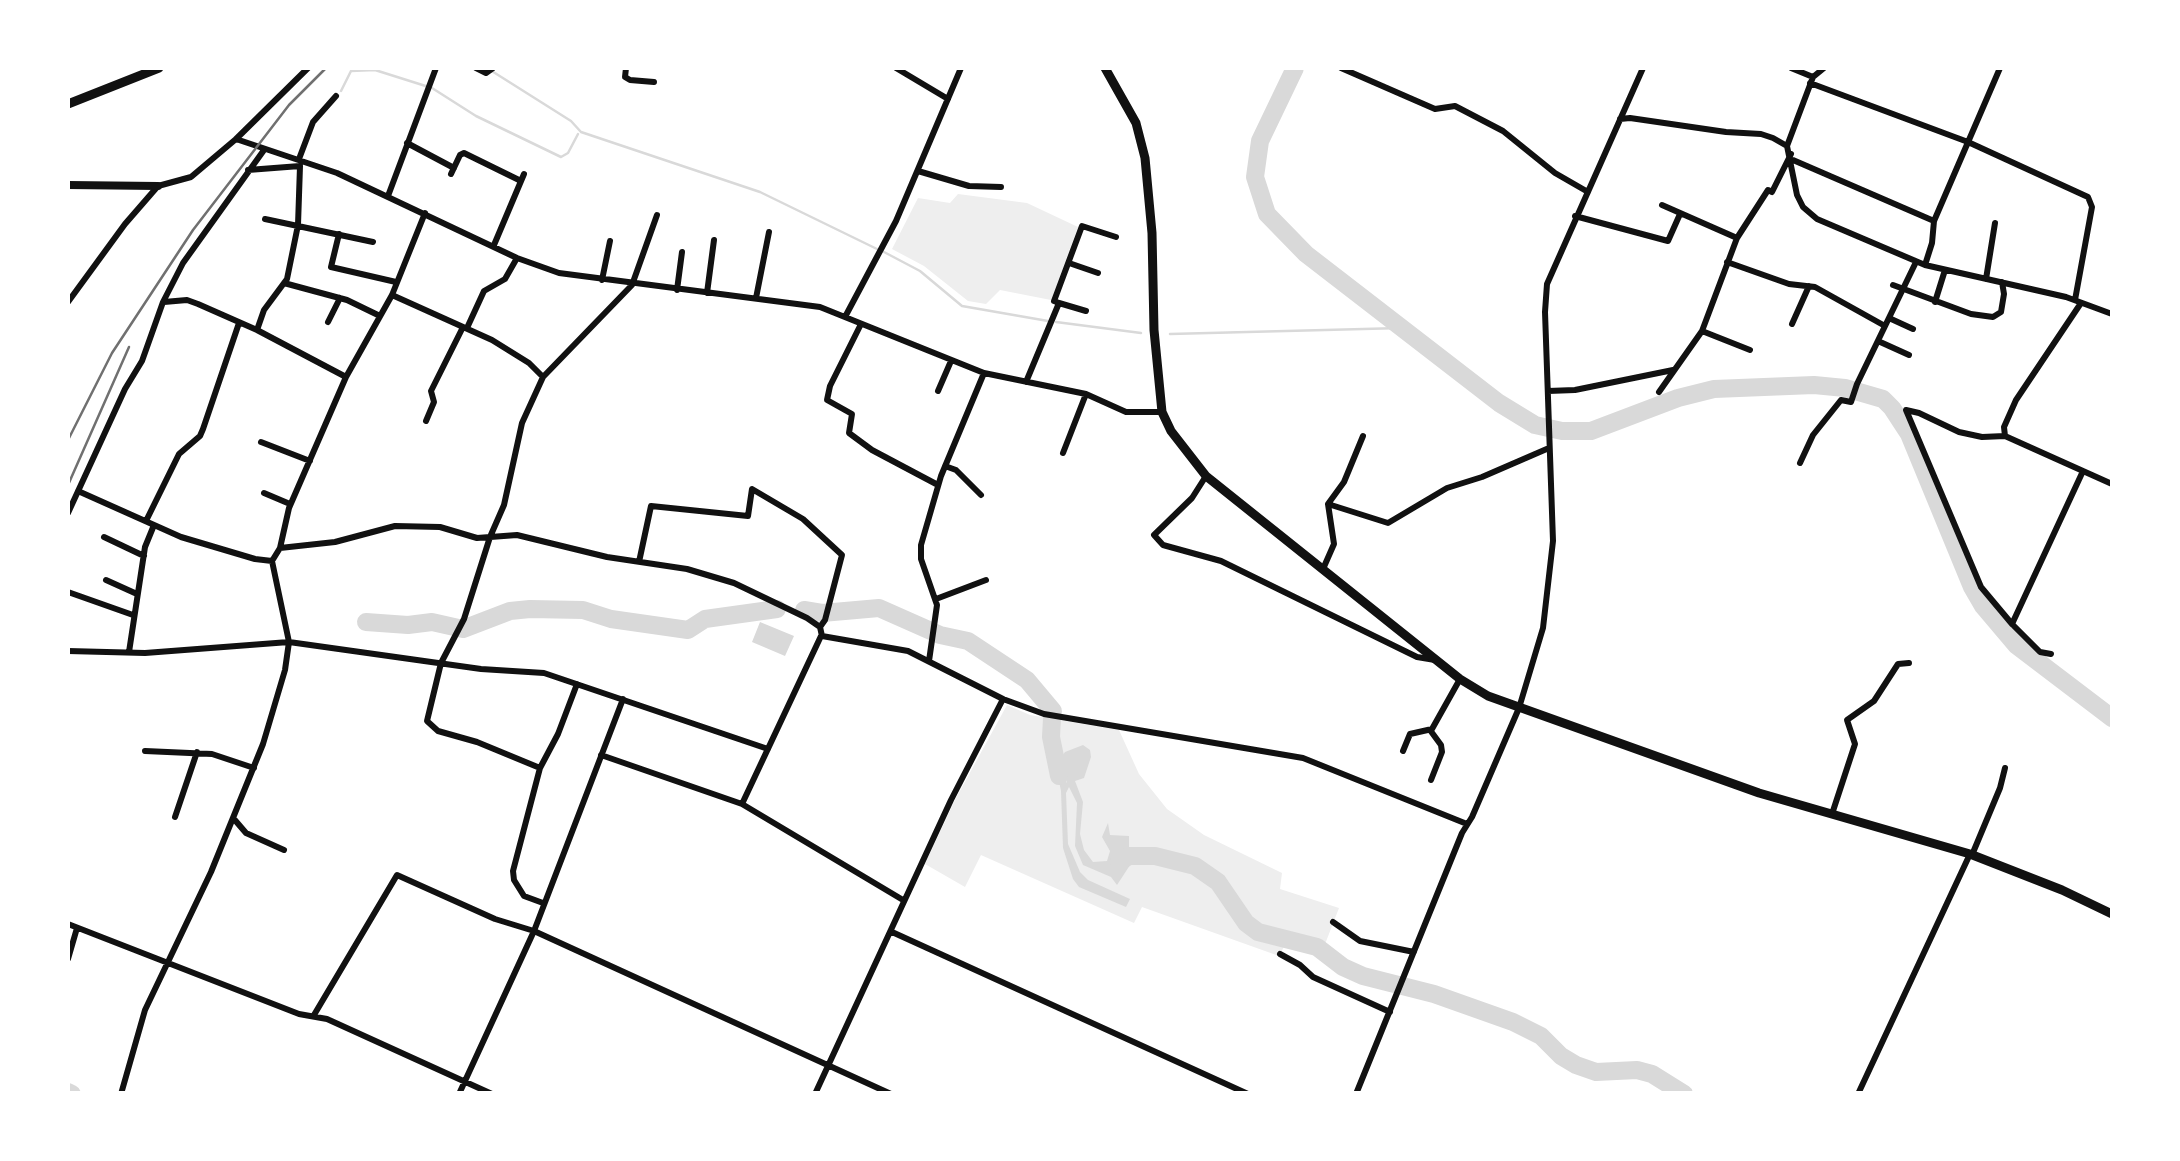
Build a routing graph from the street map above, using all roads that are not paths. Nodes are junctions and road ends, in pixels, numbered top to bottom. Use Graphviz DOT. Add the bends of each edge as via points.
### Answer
graph roads {
  1 [pos="160,68"];
  2 [pos="308,68"];
  3 [pos="436,68"];
  4 [pos="476,68"];
  5 [pos="626,68"];
  6 [pos="896,68"];
  7 [pos="960,68"];
  8 [pos="1105,68"];
  9 [pos="1341,68"];
  10 [pos="1643,68"];
  11 [pos="1790,68"];
  12 [pos="1824,68"];
  13 [pos="2000,68"];
  14 [pos="491,69"];
  15 [pos="1812,80"];
  16 [pos="654,82"];
  17 [pos="336,96"];
  18 [pos="948,99"];
  19 [pos="68,104"];
  20 [pos="1619,120"];
  21 [pos="236,139"];
  22 [pos="1968,142"];
  23 [pos="407,143"];
  24 [pos="264,150"];
  25 [pos="1790,154"];
  26 [pos="299,163"];
  27 [pos="248,170"];
  28 [pos="918,171"];
  29 [pos="68,185"];
  30 [pos="158,186"];
  31 [pos="1001,187"];
  32 [pos="1588,192"];
  33 [pos="388,196"];
  34 [pos="1662,204"];
  35 [pos="425,213"];
  36 [pos="1680,214"];
  37 [pos="657,215"];
  38 [pos="1576,216"];
  39 [pos="264,219"];
  40 [pos="1934,221"];
  41 [pos="1995,223"];
  42 [pos="298,225"];
  43 [pos="770,232"];
  44 [pos="339,234"];
  45 [pos="1116,237"];
  46 [pos="1737,238"];
  47 [pos="714,240"];
  48 [pos="610,241"];
  49 [pos="374,242"];
  50 [pos="494,245"];
  51 [pos="682,252"];
  52 [pos="518,258"];
  53 [pos="1727,262"];
  54 [pos="1068,263"];
  55 [pos="1920,264"];
  56 [pos="1945,270"];
  57 [pos="1098,273"];
  58 [pos="1986,279"];
  59 [pos="602,280"];
  60 [pos="396,282"];
  61 [pos="2002,282"];
  62 [pos="284,283"];
  63 [pos="632,284"];
  64 [pos="1894,285"];
  65 [pos="1809,286"];
  66 [pos="676,290"];
  67 [pos="1903,290"];
  68 [pos="707,293"];
  69 [pos="392,295"];
  70 [pos="340,298"];
  71 [pos="756,298"];
  72 [pos="68,302"];
  73 [pos="163,302"];
  74 [pos="1936,302"];
  75 [pos="2078,302"];
  76 [pos="1059,303"];
  77 [pos="1086,311"];
  78 [pos="2112,314"];
  79 [pos="380,316"];
  80 [pos="844,316"];
  81 [pos="238,322"];
  82 [pos="328,322"];
  83 [pos="1887,322"];
  84 [pos="861,324"];
  85 [pos="1792,324"];
  86 [pos="465,328"];
  87 [pos="1914,329"];
  88 [pos="257,330"];
  89 [pos="1702,331"];
  90 [pos="1878,341"];
  91 [pos="1750,350"];
  92 [pos="1909,355"];
  93 [pos="951,360"];
  94 [pos="1672,370"];
  95 [pos="984,372"];
  96 [pos="346,378"];
  97 [pos="544,378"];
  98 [pos="1026,382"];
  99 [pos="938,391"];
  100 [pos="1548,392"];
  101 [pos="1658,392"];
  102 [pos="1086,394"];
  103 [pos="1162,412"];
  104 [pos="426,421"];
  105 [pos="1364,436"];
  106 [pos="2005,436"];
  107 [pos="261,442"];
  108 [pos="1549,448"];
  109 [pos="1063,453"];
  110 [pos="310,461"];
  111 [pos="1800,463"];
  112 [pos="945,466"];
  113 [pos="2084,471"];
  114 [pos="1206,476"];
  115 [pos="2112,484"];
  116 [pos="938,486"];
  117 [pos="78,491"];
  118 [pos="264,493"];
  119 [pos="981,495"];
  120 [pos="1328,504"];
  121 [pos="290,505"];
  122 [pos="68,514"];
  123 [pos="150,523"];
  124 [pos="104,537"];
  125 [pos="490,537"];
  126 [pos="280,548"];
  127 [pos="144,556"];
  128 [pos="272,561"];
  129 [pos="638,562"];
  130 [pos="1323,569"];
  131 [pos="106,580"];
  132 [pos="986,580"];
  133 [pos="68,592"];
  134 [pos="137,594"];
  135 [pos="936,599"];
  136 [pos="133,615"];
  137 [pos="2012,624"];
  138 [pos="821,632"];
  139 [pos="290,642"];
  140 [pos="68,651"];
  141 [pos="130,652"];
  142 [pos="2051,654"];
  143 [pos="1437,660"];
  144 [pos="930,661"];
  145 [pos="441,663"];
  146 [pos="1908,663"];
  147 [pos="1460,679"];
  148 [pos="576,684"];
  149 [pos="622,699"];
  150 [pos="1003,699"];
  151 [pos="1519,708"];
  152 [pos="1430,730"];
  153 [pos="768,750"];
  154 [pos="144,751"];
  155 [pos="1402,751"];
  156 [pos="197,752"];
  157 [pos="601,755"];
  158 [pos="254,768"];
  159 [pos="540,768"];
  160 [pos="2005,768"];
  161 [pos="1430,780"];
  162 [pos="742,804"];
  163 [pos="1832,814"];
  164 [pos="175,818"];
  165 [pos="234,818"];
  166 [pos="1466,824"];
  167 [pos="284,850"];
  168 [pos="1972,855"];
  169 [pos="2112,899"];
  170 [pos="903,900"];
  171 [pos="544,904"];
  172 [pos="2109,912"];
  173 [pos="1333,922"];
  174 [pos="68,924"];
  175 [pos="77,928"];
  176 [pos="534,930"];
  177 [pos="892,932"];
  178 [pos="1414,952"];
  179 [pos="1280,954"];
  180 [pos="68,959"];
  181 [pos="167,960"];
  182 [pos="1390,1012"];
  183 [pos="314,1015"];
  184 [pos="828,1065"];
  185 [pos="464,1081"];
  186 [pos="121,1094"];
  187 [pos="458,1094"];
  188 [pos="492,1094"];
  189 [pos="815,1094"];
  190 [pos="891,1094"];
  191 [pos="1248,1094"];
  192 [pos="1356,1094"];
  193 [pos="1858,1094"];
  1 -- 19 [label="main road"];
  2 -- 21 [label="street"];
  3 -- 23 [label="street"];
  4 -- 14 [label="street"];
  5 -- 16 [label="street" via="630,80"];
  6 -- 18 [label="street"];
  7 -- 18 [label="street"];
  8 -- 103 [label="main road" via="1136,123 1145,158"];
  9 -- 32 [label="street" via="1435,108 1455,106 1503,131"];
  10 -- 20 [label="street"];
  11 -- 15 [label="street"];
  12 -- 15 [label="street"];
  13 -- 22 [label="street"];
  15 -- 22 [label="street"];
  15 -- 25 [label="street"];
  17 -- 26 [label="street" via="314,122"];
  18 -- 28 [label="street"];
  20 -- 25 [label="street" via="1761,134"];
  20 -- 32 [label="street"];
  21 -- 24 [label="street"];
  21 -- 30 [label="street" via="192,177"];
  22 -- 40 [label="street"];
  22 -- 75 [label="street" via="2091,200"];
  23 -- 33 [label="street"];
  23 -- 50 [label="street" via="453,171 464,153 523,178"];
  24 -- 26 [label="street"];
  24 -- 27 [label="street"];
  25 -- 40 [label="street"];
  25 -- 46 [label="street" via="1772,192"];
  25 -- 55 [label="street" via="1797,195 1809,214"];
  26 -- 27 [label="street"];
  26 -- 33 [label="street"];
  26 -- 42 [label="street"];
  27 -- 73 [label="street"];
  28 -- 31 [label="street" via="969,186"];
  28 -- 80 [label="street"];
  29 -- 30 [label="street"];
  30 -- 72 [label="street"];
  32 -- 38 [label="street"];
  33 -- 35 [label="street"];
  34 -- 36 [label="street"];
  35 -- 50 [label="street"];
  35 -- 60 [label="street"];
  36 -- 38 [label="street" via="1668,241"];
  36 -- 46 [label="street"];
  37 -- 63 [label="street"];
  38 -- 100 [label="street" via="1547,284"];
  39 -- 42 [label="street"];
  40 -- 55 [label="street"];
  41 -- 58 [label="street"];
  42 -- 44 [label="street"];
  42 -- 62 [label="street"];
  43 -- 71 [label="street"];
  44 -- 49 [label="street"];
  44 -- 60 [label="street" via="331,266"];
  45 -- 54 [label="street" via="1082,226"];
  46 -- 53 [label="street"];
  47 -- 68 [label="street"];
  48 -- 59 [label="street"];
  50 -- 52 [label="street"];
  51 -- 66 [label="street"];
  52 -- 59 [label="street"];
  52 -- 86 [label="street" via="505,279 484,291"];
  53 -- 65 [label="street"];
  53 -- 89 [label="street"];
  54 -- 57 [label="street"];
  54 -- 76 [label="street" via="1054,302"];
  55 -- 56 [label="street"];
  55 -- 67 [label="street"];
  56 -- 58 [label="street"];
  56 -- 74 [label="street"];
  58 -- 61 [label="street"];
  59 -- 63 [label="street"];
  60 -- 69 [label="street"];
  61 -- 74 [label="street" via="1998,317"];
  61 -- 75 [label="street"];
  62 -- 70 [label="street"];
  62 -- 88 [label="street"];
  63 -- 66 [label="street"];
  63 -- 97 [label="street"];
  64 -- 67 [label="street"];
  65 -- 83 [label="street"];
  65 -- 85 [label="street"];
  66 -- 68 [label="street"];
  67 -- 74 [label="street"];
  67 -- 83 [label="street"];
  68 -- 71 [label="street"];
  69 -- 79 [label="street"];
  69 -- 86 [label="street"];
  70 -- 79 [label="street"];
  70 -- 82 [label="street"];
  71 -- 80 [label="street"];
  73 -- 81 [label="street" via="187,300"];
  73 -- 117 [label="street" via="142,361"];
  75 -- 78 [label="street"];
  75 -- 106 [label="street" via="2016,400"];
  76 -- 77 [label="street"];
  76 -- 98 [label="street"];
  79 -- 96 [label="street"];
  80 -- 84 [label="street"];
  81 -- 88 [label="street"];
  81 -- 123 [label="street" via="200,436 179,454"];
  83 -- 87 [label="street"];
  83 -- 90 [label="street"];
  84 -- 93 [label="street"];
  84 -- 116 [label="street" via="827,400 852,414 848,433"];
  86 -- 97 [label="street"];
  86 -- 104 [label="street" via="431,390"];
  88 -- 96 [label="street"];
  89 -- 91 [label="street"];
  89 -- 94 [label="street"];
  90 -- 92 [label="street"];
  90 -- 111 [label="street" via="1852,402 1841,400"];
  93 -- 95 [label="street"];
  93 -- 99 [label="street"];
  94 -- 100 [label="street"];
  94 -- 101 [label="street"];
  95 -- 98 [label="street"];
  95 -- 112 [label="street"];
  96 -- 110 [label="street"];
  97 -- 125 [label="street" via="522,424"];
  98 -- 102 [label="street"];
  100 -- 108 [label="street"];
  102 -- 103 [label="street" via="1126,412"];
  102 -- 109 [label="street"];
  103 -- 114 [label="main road"];
  105 -- 120 [label="street"];
  106 -- 113 [label="street"];
  106 -- 137 [label="street" via="1959,432 1906,410 1981,587"];
  107 -- 110 [label="street"];
  108 -- 120 [label="street" via="1446,488 1388,523"];
  108 -- 151 [label="street" via="1548,598"];
  110 -- 121 [label="street"];
  112 -- 116 [label="street"];
  112 -- 119 [label="street"];
  113 -- 115 [label="street"];
  113 -- 137 [label="street"];
  114 -- 130 [label="main road"];
  114 -- 143 [label="street" via="1154,534 1164,545 1221,561 1417,657"];
  116 -- 135 [label="street" via="920,552"];
  117 -- 122 [label="street"];
  117 -- 123 [label="street"];
  118 -- 121 [label="street"];
  120 -- 130 [label="street" via="1334,544"];
  121 -- 126 [label="street"];
  123 -- 127 [label="street"];
  123 -- 128 [label="street" via="210,547"];
  124 -- 127 [label="street"];
  125 -- 126 [label="street" via="395,526"];
  125 -- 129 [label="street" via="517,535"];
  125 -- 145 [label="street"];
  126 -- 128 [label="street"];
  127 -- 134 [label="street"];
  128 -- 139 [label="street"];
  129 -- 138 [label="street" via="734,583"];
  129 -- 138 [label="street" via="651,506 748,516 752,489 840,550"];
  130 -- 143 [label="main road"];
  131 -- 134 [label="street"];
  132 -- 135 [label="street"];
  133 -- 136 [label="street"];
  134 -- 136 [label="street"];
  135 -- 144 [label="street"];
  136 -- 141 [label="street"];
  137 -- 142 [label="street" via="2040,652"];
  138 -- 144 [label="street"];
  138 -- 153 [label="street"];
  139 -- 141 [label="street"];
  139 -- 145 [label="street"];
  139 -- 158 [label="street"];
  140 -- 141 [label="street"];
  143 -- 147 [label="main road"];
  144 -- 150 [label="street"];
  145 -- 148 [label="street" via="544,673"];
  145 -- 159 [label="street" via="431,727"];
  146 -- 163 [label="street" via="1898,664 1874,701 1847,720 1854,756"];
  147 -- 151 [label="main road"];
  147 -- 152 [label="street"];
  148 -- 149 [label="street"];
  148 -- 159 [label="street"];
  149 -- 153 [label="street"];
  149 -- 157 [label="street"];
  150 -- 166 [label="street" via="1044,714 1304,758"];
  150 -- 170 [label="street"];
  151 -- 163 [label="main road"];
  151 -- 166 [label="street"];
  152 -- 155 [label="street" via="1410,734"];
  152 -- 161 [label="street" via="1442,752"];
  153 -- 162 [label="street"];
  154 -- 156 [label="street"];
  156 -- 158 [label="street"];
  156 -- 164 [label="street"];
  157 -- 162 [label="street"];
  157 -- 171 [label="street"];
  158 -- 165 [label="street"];
  159 -- 171 [label="street" via="513,870 524,896"];
  160 -- 168 [label="street"];
  162 -- 170 [label="street"];
  163 -- 168 [label="main road"];
  165 -- 167 [label="street" via="246,833"];
  165 -- 181 [label="street"];
  166 -- 178 [label="street"];
  168 -- 172 [label="main road"];
  168 -- 193 [label="street"];
  169 -- 172 [label="street"];
  170 -- 177 [label="street"];
  171 -- 176 [label="street"];
  173 -- 178 [label="street" via="1360,941"];
  174 -- 175 [label="street"];
  175 -- 180 [label="street"];
  175 -- 181 [label="street"];
  176 -- 183 [label="street" via="397,875"];
  176 -- 184 [label="street"];
  176 -- 185 [label="street"];
  177 -- 184 [label="street"];
  177 -- 191 [label="street"];
  178 -- 182 [label="street"];
  179 -- 182 [label="street"];
  181 -- 183 [label="street"];
  181 -- 186 [label="street"];
  182 -- 192 [label="street"];
  183 -- 185 [label="street"];
  184 -- 189 [label="street"];
  184 -- 190 [label="street"];
  185 -- 187 [label="street"];
  185 -- 188 [label="street"];
}
